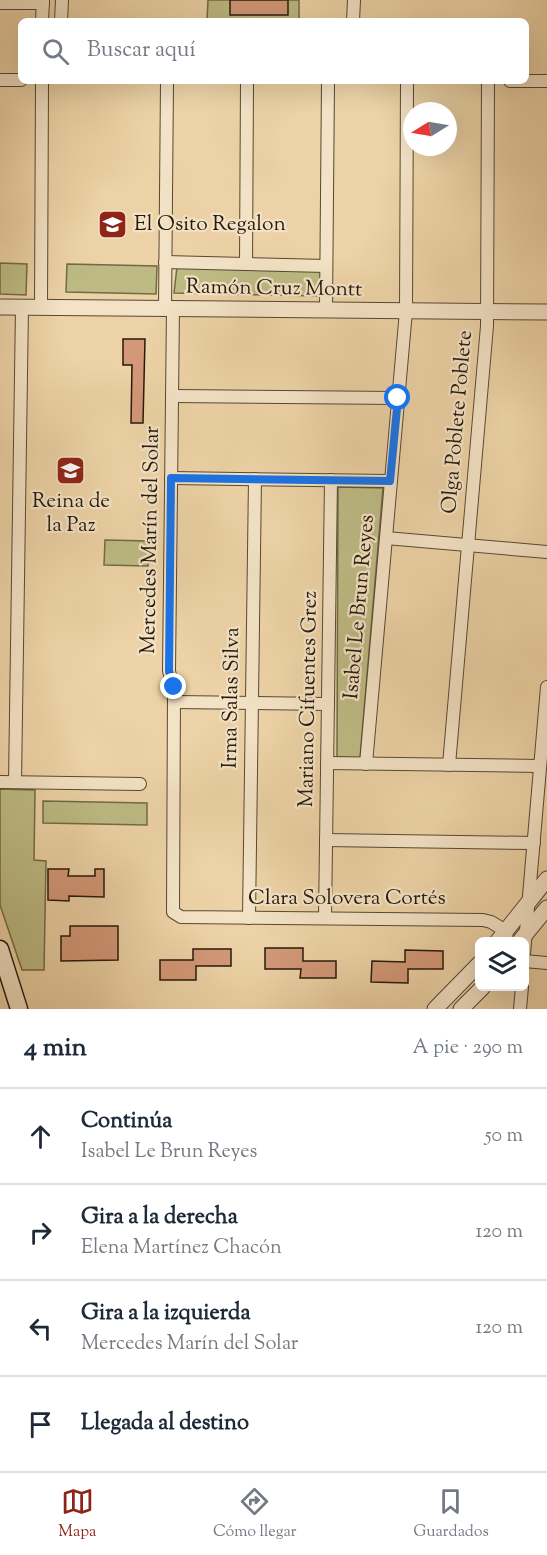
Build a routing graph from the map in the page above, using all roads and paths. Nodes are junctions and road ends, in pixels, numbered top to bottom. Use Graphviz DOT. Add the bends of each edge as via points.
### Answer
graph roads {
  1 [pos="62,0"];
  2 [pos="354,0"];
  3 [pos="43,2"];
  4 [pos="0,3"];
  5 [pos="42,18"];
  6 [pos="61,18"];
  7 [pos="354,18"];
  8 [pos="0,80"];
  9 [pos="18,80"];
  10 [pos="529,81"];
  11 [pos="547,81"];
  12 [pos="42,84"];
  13 [pos="167,84"];
  14 [pos="247,84"];
  15 [pos="328,84"];
  16 [pos="407,84"];
  17 [pos="488,84"];
  18 [pos="165,262"];
  19 [pos="246,264"];
  20 [pos="326,266"];
  21 [pos="0,307"];
  22 [pos="22,307"];
  23 [pos="41,308"];
  24 [pos="169,309"];
  25 [pos="326,310"];
  26 [pos="406,311"];
  27 [pos="486,311"];
  28 [pos="547,312"];
  29 [pos="172,396"];
  30 [pos="398,398"];
  31 [pos="171,478"];
  32 [pos="255,479"];
  33 [pos="331,480"];
  34 [pos="390,481"];
  35 [pos="386,538"];
  36 [pos="468,545"];
  37 [pos="547,552"];
  38 [pos="547,687"];
  39 [pos="174,702"];
  40 [pos="252,703"];
  41 [pos="328,704"];
  42 [pos="327,763"];
  43 [pos="366,764"];
  44 [pos="449,765"];
  45 [pos="540,766"];
  46 [pos="0,782"];
  47 [pos="15,782"];
  48 [pos="140,784"];
  49 [pos="326,840"];
  50 [pos="534,843"];
  51 [pos="547,879"];
  52 [pos="529,901"];
  53 [pos="547,908"];
  54 [pos="175,914"];
  55 [pos="249,918"];
  56 [pos="325,918"];
  57 [pos="502,937"];
  58 [pos="504,937"];
  59 [pos="523,937"];
  60 [pos="0,949"];
  61 [pos="529,961"];
  62 [pos="547,963"];
  63 [pos="475,968"];
  64 [pos="479,991"];
  65 [pos="522,991"];
  66 [pos="19,1009"];
  67 [pos="435,1009"];
  68 [pos="461,1009"];
  69 [pos="520,1009"];
  1 -- 6 [label="street"];
  2 -- 7 [label="street"];
  3 -- 4 [label="street"];
  3 -- 5 [label="street"];
  8 -- 9 [label="street"];
  10 -- 11 [label="street"];
  12 -- 23 [label="street"];
  13 -- 18 [label="street, Mercedes Marín del Solar"];
  14 -- 19 [label="street"];
  15 -- 20 [label="street"];
  16 -- 26 [label="street, Isabel Le Brun Reyes"];
  17 -- 27 [label="street, Olga Poblete Poblete"];
  18 -- 19 [label="street"];
  18 -- 24 [label="street, Mercedes Marín del Solar"];
  19 -- 20 [label="street"];
  20 -- 25 [label="street"];
  21 -- 22 [label="street, Ramón Cruz Montt"];
  22 -- 23 [label="street, Ramón Cruz Montt"];
  22 -- 47 [label="street"];
  23 -- 24 [label="street, Ramón Cruz Montt"];
  24 -- 25 [label="street, Ramón Cruz Montt"];
  24 -- 29 [label="street, Mercedes Marín del Solar"];
  25 -- 26 [label="street, Ramón Cruz Montt"];
  26 -- 27 [label="street, Ramón Cruz Montt"];
  26 -- 30 [label="street, Isabel Le Brun Reyes"];
  27 -- 28 [label="street, Ramón Cruz Montt"];
  27 -- 36 [label="street, Olga Poblete Poblete"];
  29 -- 30 [label="street"];
  29 -- 31 [label="street, Mercedes Marín del Solar"];
  30 -- 34 [label="street, Isabel Le Brun Reyes"];
  31 -- 32 [label="street"];
  31 -- 39 [label="street, Mercedes Marín del Solar" via="169,671"];
  32 -- 33 [label="street"];
  32 -- 40 [label="street, Irma Salas Silva"];
  33 -- 34 [label="street"];
  33 -- 41 [label="street, Mariano Cifuentes Grez"];
  34 -- 35 [label="street, Isabel Le Brun Reyes"];
  35 -- 36 [label="street"];
  35 -- 43 [label="street, Isabel Le Brun Reyes"];
  36 -- 37 [label="street"];
  36 -- 44 [label="street, Olga Poblete Poblete"];
  38 -- 45 [label="street"];
  39 -- 40 [label="street"];
  39 -- 54 [label="street, Mercedes Marín del Solar"];
  40 -- 41 [label="street"];
  40 -- 55 [label="street, Irma Salas Silva"];
  41 -- 42 [label="street, Mariano Cifuentes Grez"];
  42 -- 43 [label="street"];
  42 -- 49 [label="street, Mariano Cifuentes Grez"];
  43 -- 44 [label="street"];
  44 -- 45 [label="street"];
  45 -- 50 [label="street"];
  46 -- 47 [label="street"];
  47 -- 48 [label="street"];
  49 -- 50 [label="street"];
  49 -- 56 [label="street, Mariano Cifuentes Grez"];
  50 -- 52 [label="street"];
  51 -- 52 [label="street"];
  52 -- 58 [label="street"];
  52 -- 59 [label="street"];
  53 -- 59 [label="street"];
  54 -- 55 [label="street, Clara Solovera Cortés"];
  55 -- 56 [label="street, Clara Solovera Cortés"];
  56 -- 57 [label="street, Clara Solovera Cortés" via="479,920 490,922"];
  60 -- 66 [label="main road"];
  61 -- 62 [label="street"];
  63 -- 67 [label="street"];
  64 -- 68 [label="street"];
  65 -- 69 [label="street"];
}
